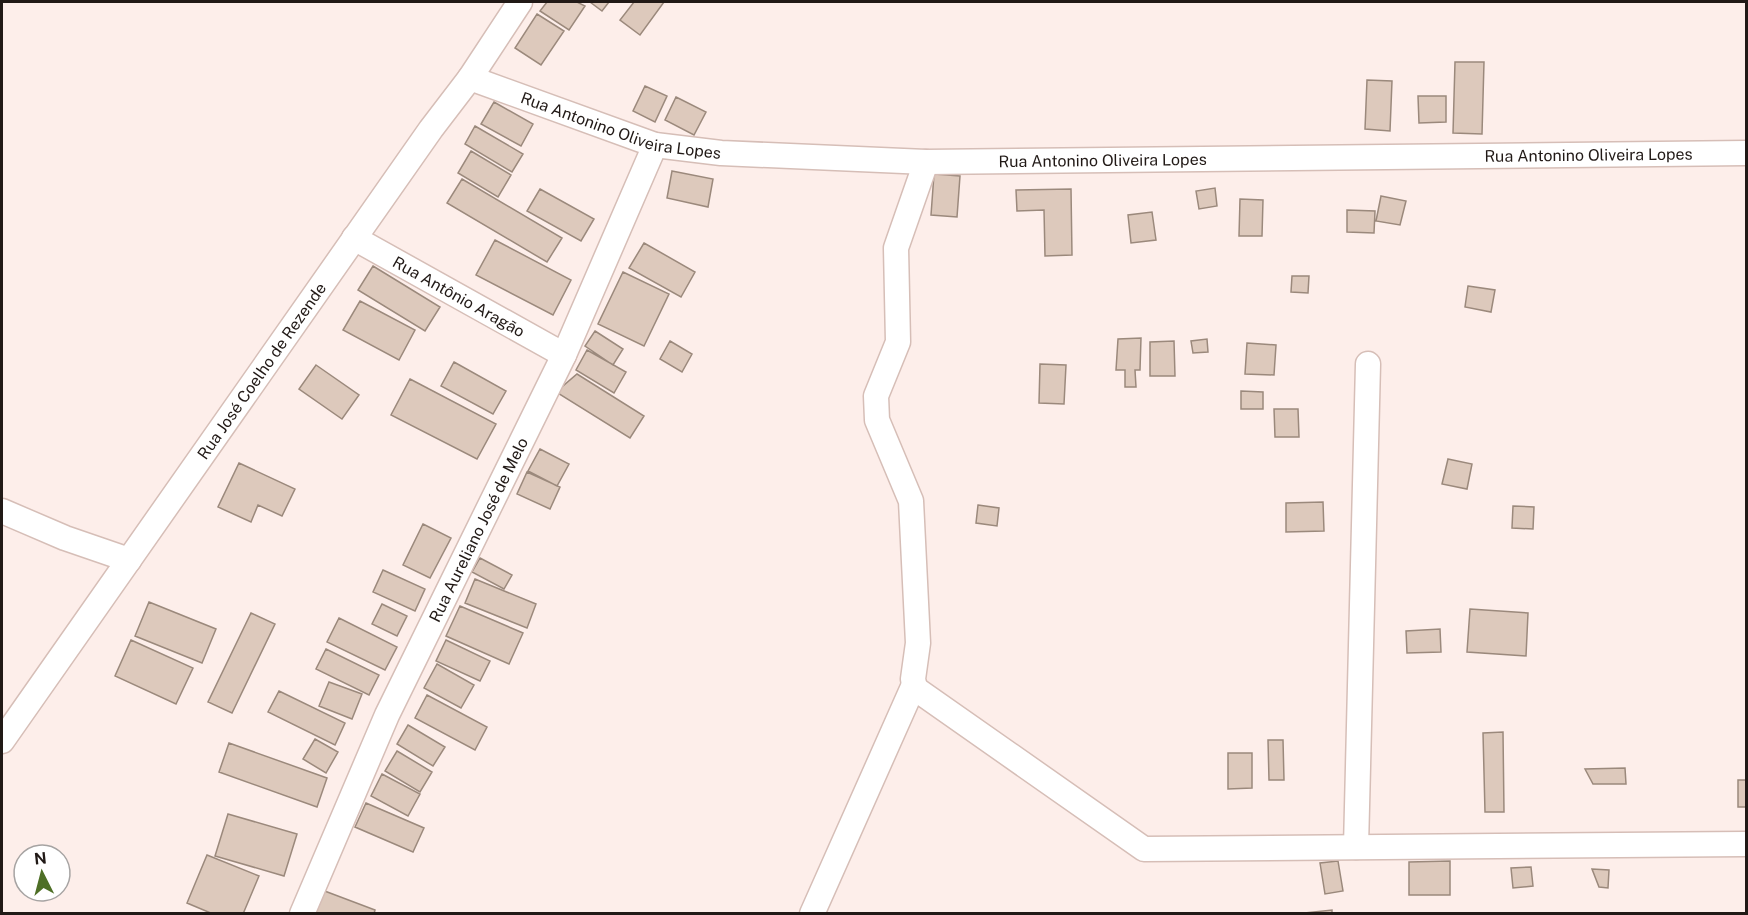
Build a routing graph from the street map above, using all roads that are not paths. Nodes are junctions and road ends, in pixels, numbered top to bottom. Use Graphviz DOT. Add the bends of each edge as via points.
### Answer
graph roads {
  1 [pos="520,2"];
  2 [pos="470,78"];
  3 [pos="655,145"];
  4 [pos="1746,153"];
  5 [pos="926,162"];
  6 [pos="354,238"];
  7 [pos="564,355"];
  8 [pos="1368,364"];
  9 [pos="2,512"];
  10 [pos="129,560"];
  11 [pos="914,690"];
  12 [pos="2,741"];
  13 [pos="1746,844"];
  14 [pos="1356,847"];
  15 [pos="302,914"];
  16 [pos="812,914"];
  1 -- 2 [label="street, Rua José Coelho de Rezende"];
  2 -- 3 [label="street, Rua Antonino Oliveira Lopes"];
  2 -- 6 [label="street, Rua José Coelho de Rezende"];
  3 -- 5 [label="street, Rua Antonino Oliveira Lopes" via="721,153"];
  3 -- 7 [label="street, Rua Aureliano José de Melo"];
  4 -- 5 [label="street, Rua Antonino Oliveira Lopes"];
  5 -- 11 [label="street" via="896,248 898,342 876,396 877,420 911,501 918,643"];
  6 -- 7 [label="street, Rua Antônio Aragão"];
  6 -- 10 [label="street, Rua José Coelho de Rezende"];
  7 -- 15 [label="street, Rua Aureliano José de Melo" via="387,715"];
  8 -- 14 [label="street"];
  9 -- 10 [label="street"];
  10 -- 12 [label="street, Rua José Coelho de Rezende"];
  11 -- 14 [label="street" via="1144,849"];
  11 -- 16 [label="street"];
  13 -- 14 [label="street"];
}
